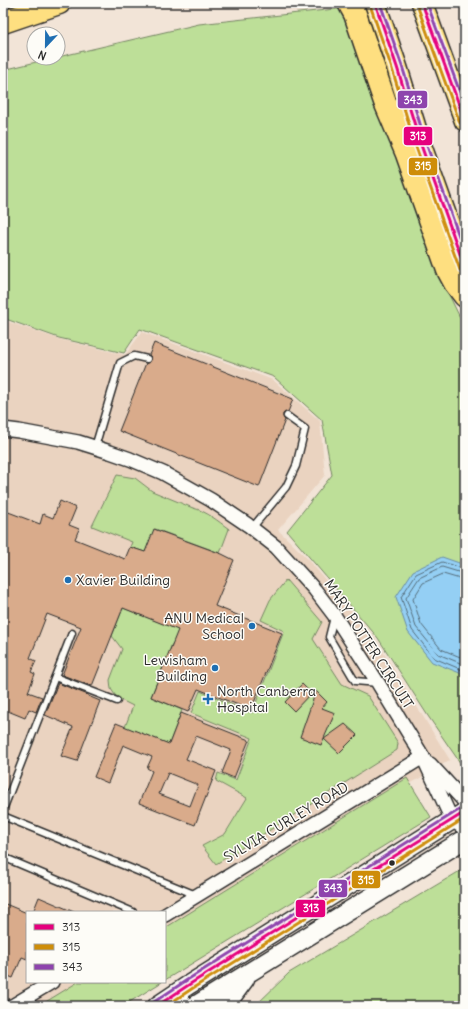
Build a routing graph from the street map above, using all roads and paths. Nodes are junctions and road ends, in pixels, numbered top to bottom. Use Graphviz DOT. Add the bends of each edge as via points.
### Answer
graph roads {
  1 [pos="60,3"];
  2 [pos="349,3"];
  3 [pos="375,3"];
  4 [pos="422,3"];
  5 [pos="3,22"];
  6 [pos="465,121"];
  7 [pos="465,268"];
  8 [pos="465,296"];
  9 [pos="147,359"];
  10 [pos="287,416"];
  11 [pos="3,430"];
  12 [pos="96,447"];
  13 [pos="252,528"];
  14 [pos="334,615"];
  15 [pos="72,633"];
  16 [pos="55,677"];
  17 [pos="378,683"];
  18 [pos="117,701"];
  19 [pos="423,757"];
  20 [pos="465,802"];
  21 [pos="3,810"];
  22 [pos="3,816"];
  23 [pos="461,820"];
  24 [pos="465,839"];
  25 [pos="3,857"];
  26 [pos="197,896"];
  27 [pos="131,911"];
  28 [pos="166,914"];
  29 [pos="250,972"];
  30 [pos="50,983"];
  31 [pos="181,1002"];
  32 [pos="12,1006"];
  33 [pos="157,1006"];
  34 [pos="195,1006"];
  35 [pos="225,1006"];
  1 -- 5 [label="highway"];
  2 -- 8 [label="highway" via="385,102 410,161 448,270"];
  3 -- 7 [label="main road" via="421,145"];
  4 -- 6 [label="main road"];
  9 -- 12 [label="lane" via="134,356 120,363"];
  10 -- 13 [label="lane" via="305,429 296,466 286,487"];
  11 -- 12 [label="street, MARY POTTER CIRCUIT" via="64,439"];
  12 -- 13 [label="street, MARY POTTER CIRCUIT" via="162,473 211,500"];
  13 -- 14 [label="street, MARY POTTER CIRCUIT" via="293,565"];
  14 -- 17 [label="street, MARY POTTER CIRCUIT"];
  14 -- 17 [label="lane" via="329,637 355,681"];
  15 -- 16 [label="lane"];
  16 -- 18 [label="lane"];
  16 -- 21 [label="lane"];
  17 -- 19 [label="street, MARY POTTER CIRCUIT"];
  19 -- 20 [label="street, MARY POTTER CIRCUIT"];
  19 -- 23 [label="street, MARY POTTER CIRCUIT"];
  19 -- 26 [label="street, SYLVIA CURLEY ROAD"];
  22 -- 26 [label="lane"];
  23 -- 31 [label="main road" via="190,984"];
  24 -- 29 [label="main road"];
  25 -- 27 [label="lane"];
  26 -- 28 [label="street, SYLVIA CURLEY ROAD"];
  29 -- 34 [label="main road"];
  29 -- 35 [label="main road"];
  30 -- 32 [label="street"];
  31 -- 33 [label="main road"];
}
